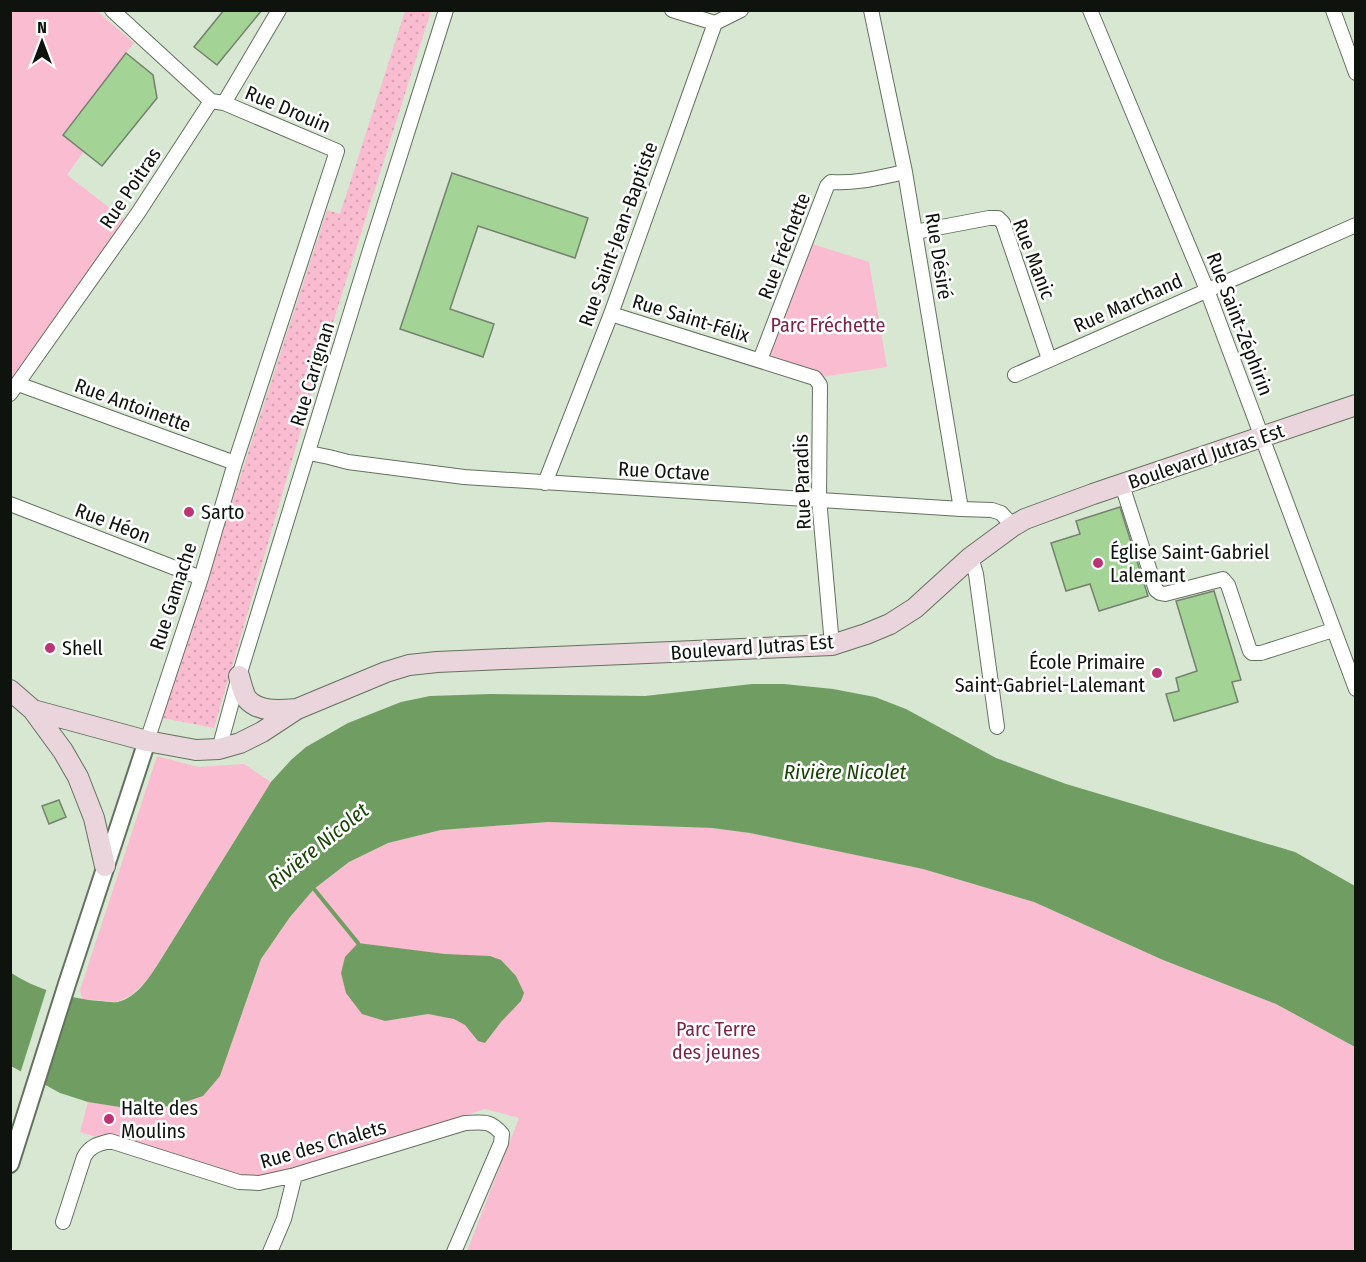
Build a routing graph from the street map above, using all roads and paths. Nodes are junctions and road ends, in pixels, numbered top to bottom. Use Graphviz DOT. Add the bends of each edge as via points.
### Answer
graph roads {
  1 [pos="112,10"];
  2 [pos="279,10"];
  3 [pos="446,10"];
  4 [pos="672,10"];
  5 [pos="741,10"];
  6 [pos="871,10"];
  7 [pos="1090,10"];
  8 [pos="1333,10"];
  9 [pos="715,23"];
  10 [pos="1356,72"];
  11 [pos="218,102"];
  12 [pos="337,150"];
  13 [pos="905,172"];
  14 [pos="1356,225"];
  15 [pos="915,232"];
  16 [pos="1207,290"];
  17 [pos="610,314"];
  18 [pos="1049,359"];
  19 [pos="760,360"];
  20 [pos="1015,375"];
  21 [pos="14,389"];
  22 [pos="1356,405"];
  23 [pos="1262,437"];
  24 [pos="309,453"];
  25 [pos="235,463"];
  26 [pos="545,483"];
  27 [pos="1122,485"];
  28 [pos="819,499"];
  29 [pos="10,504"];
  30 [pos="961,509"];
  31 [pos="1013,526"];
  32 [pos="971,557"];
  33 [pos="201,578"];
  34 [pos="1333,630"];
  35 [pos="832,645"];
  36 [pos="239,676"];
  37 [pos="1356,689"];
  38 [pos="10,690"];
  39 [pos="297,709"];
  40 [pos="33,710"];
  41 [pos="997,727"];
  42 [pos="147,741"];
  43 [pos="219,749"];
  44 [pos="105,866"];
  45 [pos="10,1164"];
  46 [pos="295,1175"];
  47 [pos="63,1222"];
  48 [pos="270,1251"];
  49 [pos="454,1251"];
  1 -- 11 [label="street, Rue Drouin"];
  2 -- 11 [label="street, Rue Poitras"];
  3 -- 24 [label="street, Rue Carignan"];
  4 -- 9 [label="street"];
  5 -- 9 [label="street"];
  6 -- 13 [label="street, Rue Désiré"];
  7 -- 16 [label="street, Rue Saint-Zéphirin"];
  8 -- 10 [label="street"];
  9 -- 17 [label="street, Rue Saint-Jean-Baptiste"];
  11 -- 12 [label="street, Rue Drouin"];
  11 -- 21 [label="street, Rue Poitras"];
  12 -- 25 [label="street, Rue Gamache"];
  13 -- 15 [label="street, Rue Désiré"];
  13 -- 19 [label="street, Rue Fréchette" via="856,182 831,182 827,186"];
  14 -- 16 [label="street, Rue Marchand"];
  15 -- 18 [label="street, Rue Manic" via="998,218 1003,223"];
  15 -- 30 [label="street, Rue Désiré"];
  16 -- 18 [label="street, Rue Marchand"];
  16 -- 23 [label="street, Rue Saint-Zéphirin"];
  17 -- 19 [label="street, Rue Saint-Félix"];
  17 -- 26 [label="street, Rue Saint-Jean-Baptiste"];
  18 -- 20 [label="street, Rue Marchand"];
  19 -- 28 [label="street, Rue Paradis" via="815,378 820,385"];
  21 -- 25 [label="street, Rue Antoinette"];
  22 -- 23 [label="main road, Boulevard Jutras Est"];
  23 -- 27 [label="main road, Boulevard Jutras Est"];
  23 -- 34 [label="street, Rue Saint-Zéphirin"];
  24 -- 26 [label="street, Rue Octave" via="408,470"];
  24 -- 36 [label="street, Rue Carignan"];
  25 -- 33 [label="street, Rue Gamache"];
  26 -- 28 [label="street, Rue Octave"];
  27 -- 31 [label="main road, Boulevard Jutras Est"];
  27 -- 34 [label="street" via="1160,593 1223,579 1250,651 1257,654"];
  28 -- 30 [label="street, Rue Octave"];
  28 -- 35 [label="street, Rue Paradis"];
  29 -- 33 [label="street, Rue Héon"];
  30 -- 31 [label="street, Rue Octave" via="992,510 1001,513"];
  31 -- 32 [label="main road, Boulevard Jutras Est"];
  32 -- 35 [label="main road, Boulevard Jutras Est" via="915,608 890,624"];
  32 -- 41 [label="street"];
  33 -- 42 [label="street, Rue Gamache"];
  34 -- 37 [label="street, Rue Saint-Zéphirin"];
  35 -- 39 [label="main road, Boulevard Jutras Est" via="409,665"];
  36 -- 39 [label="main road" via="246,698 260,708"];
  36 -- 43 [label="street, Rue Carignan"];
  38 -- 40 [label="main road"];
  39 -- 43 [label="main road, Boulevard Jutras Est" via="262,732"];
  40 -- 42 [label="main road, Boulevard Jutras Est"];
  40 -- 44 [label="main road" via="78,777 94,818"];
  42 -- 43 [label="main road, Boulevard Jutras Est" via="196,750"];
  42 -- 44 [label="street, Rue Gamache"];
  44 -- 45 [label="street, Rue Gamache"];
  46 -- 47 [label="street, Rue des Chalets" via="259,1183 239,1182 110,1141 88,1149"];
  46 -- 48 [label="street" via="284,1219"];
  46 -- 49 [label="street, Rue des Chalets" via="465,1123 494,1126 502,1134 501,1143"];
}
